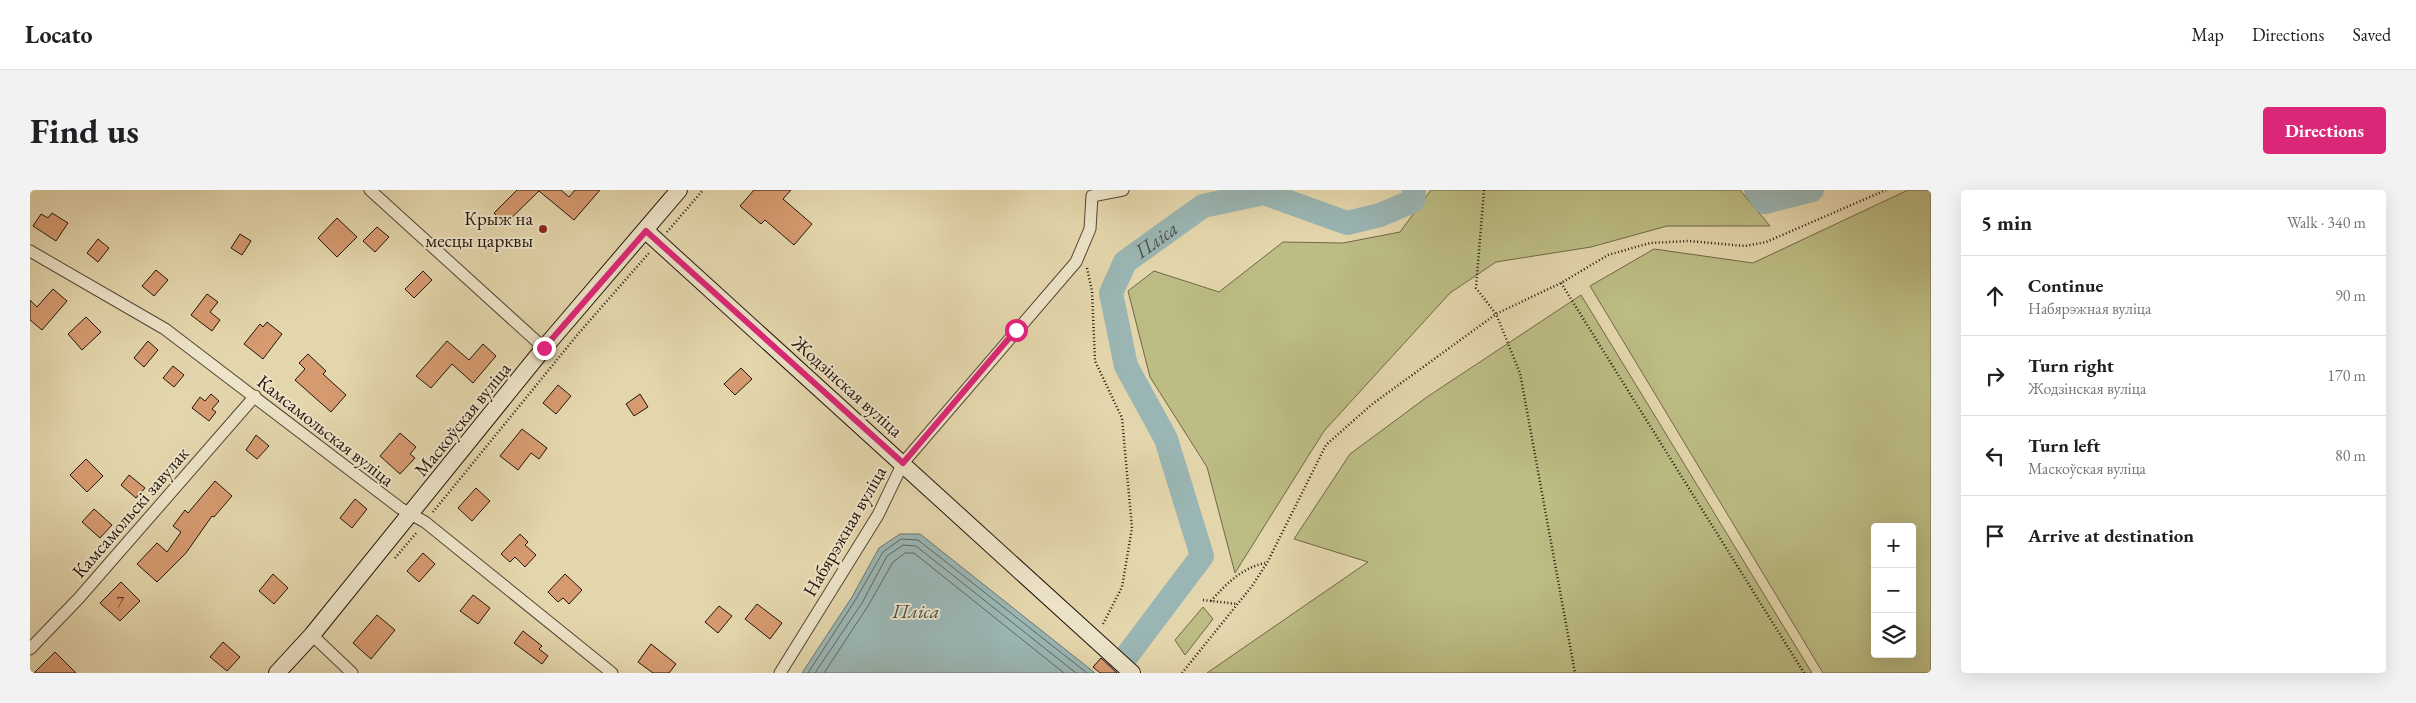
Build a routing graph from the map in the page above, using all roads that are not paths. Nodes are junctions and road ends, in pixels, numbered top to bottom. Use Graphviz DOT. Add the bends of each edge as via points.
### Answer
graph roads {
  1 [pos="370,190"];
  2 [pos="679,190"];
  3 [pos="1123,190"];
  4 [pos="1088,193"];
  5 [pos="646,231"];
  6 [pos="30,251"];
  7 [pos="544,348"];
  8 [pos="254,396"];
  9 [pos="903,463"];
  10 [pos="418,518"];
  11 [pos="312,635"];
  12 [pos="30,649"];
  13 [pos="277,673"];
  14 [pos="352,673"];
  15 [pos="612,673"];
  16 [pos="780,673"];
  17 [pos="1132,673"];
  1 -- 7 [label="street"];
  2 -- 5 [label="main road, Маскоўская вуліца"];
  3 -- 4 [label="street, Набярэжная вуліца"];
  4 -- 9 [label="street, Набярэжная вуліца" via="1090,229 1076,262"];
  5 -- 7 [label="main road, Маскоўская вуліца"];
  5 -- 9 [label="main road, Жодзінская вуліца"];
  6 -- 8 [label="street, Камсамольская вуліца" via="165,329"];
  7 -- 10 [label="main road, Маскоўская вуліца"];
  8 -- 10 [label="street, Камсамольская вуліца"];
  8 -- 12 [label="street, Камсамольскі завулак" via="79,598"];
  9 -- 16 [label="street, Набярэжная вуліца" via="878,515"];
  9 -- 17 [label="main road, Жодзінская вуліца"];
  10 -- 11 [label="main road, Маскоўская вуліца"];
  10 -- 15 [label="street, Камсамольская вуліца"];
  11 -- 13 [label="main road, Маскоўская вуліца"];
  11 -- 14 [label="street"];
}
